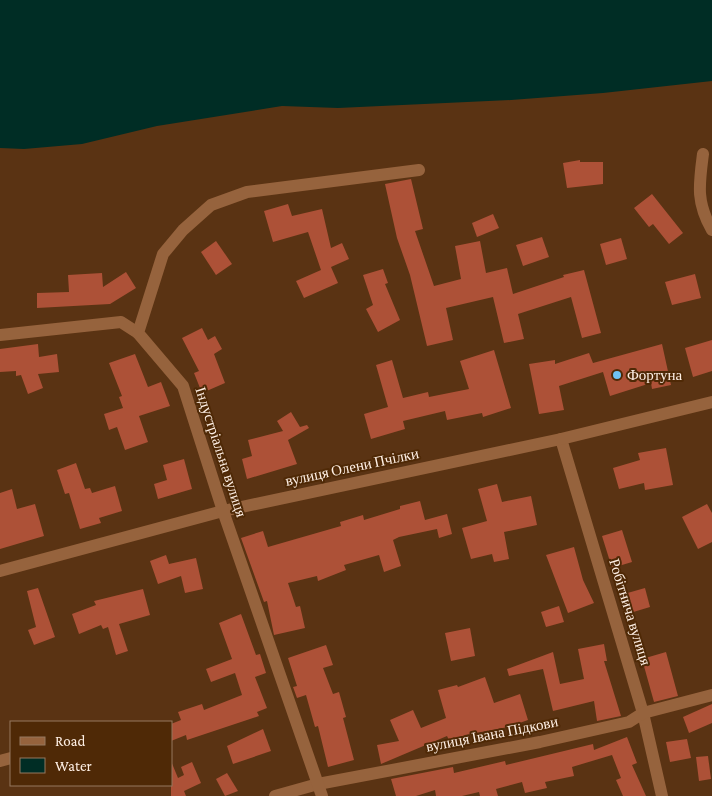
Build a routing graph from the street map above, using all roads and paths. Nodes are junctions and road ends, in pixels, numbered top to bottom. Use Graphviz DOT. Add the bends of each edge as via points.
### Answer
graph roads {
  1 [pos="702,154"];
  2 [pos="419,170"];
  3 [pos="712,230"];
  4 [pos="138,333"];
  5 [pos="0,335"];
  6 [pos="712,402"];
  7 [pos="562,439"];
  8 [pos="223,511"];
  9 [pos="0,571"];
  10 [pos="712,695"];
  11 [pos="643,713"];
  12 [pos="320,790"];
  13 [pos="275,796"];
  14 [pos="662,796"];
  1 -- 3 [label="street" via="698,190 705,219"];
  2 -- 4 [label="street" via="247,192 212,205 163,254"];
  4 -- 5 [label="street" via="121,322"];
  4 -- 8 [label="street, Індустріальна вулиця" via="183,386"];
  6 -- 7 [label="street, вулиця Олени Пчілки"];
  7 -- 8 [label="street, вулиця Олени Пчілки"];
  7 -- 11 [label="street, Робітнича вулиця"];
  8 -- 9 [label="street, вулиця Олени Пчілки"];
  8 -- 12 [label="street, Індустріальна вулиця"];
  10 -- 11 [label="street, вулиця Івана Підкови"];
  11 -- 12 [label="street, вулиця Івана Підкови" via="629,722"];
  11 -- 14 [label="street, Робітнича вулиця"];
  12 -- 13 [label="street, вулиця Івана Підкови"];
}
